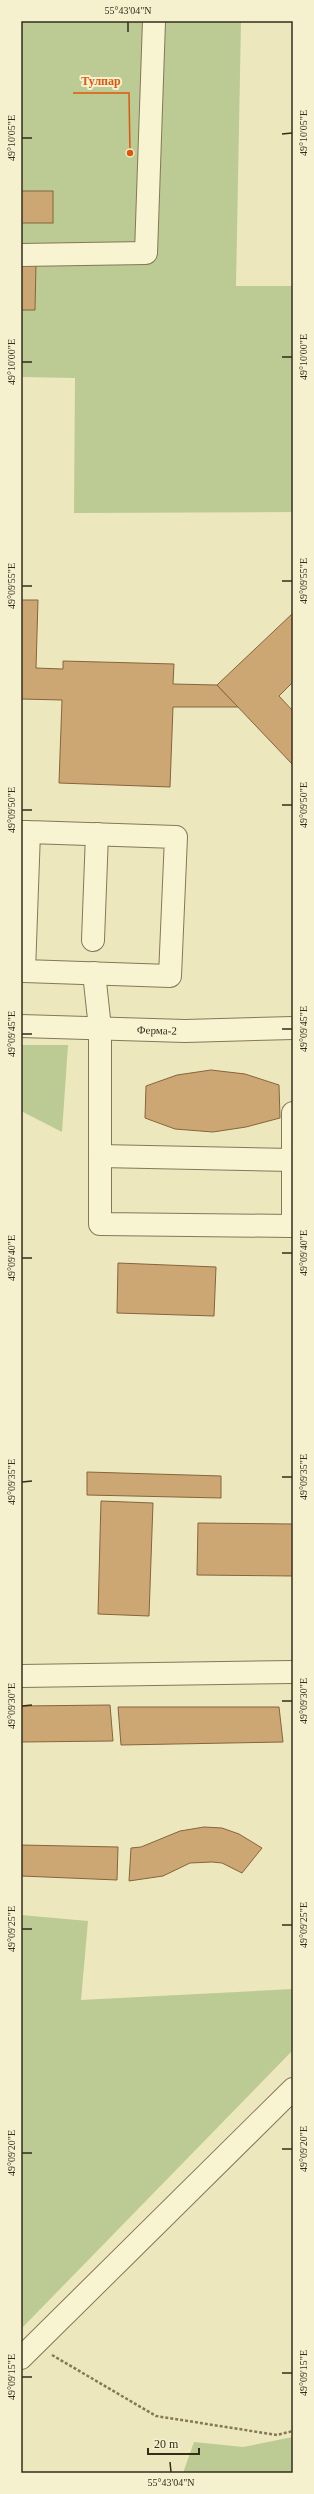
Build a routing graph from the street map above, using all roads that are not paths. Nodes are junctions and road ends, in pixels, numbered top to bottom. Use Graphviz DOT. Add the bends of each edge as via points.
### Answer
graph roads {
  1 [pos="154,21"];
  2 [pos="21,255"];
  3 [pos="25,832"];
  4 [pos="97,834"];
  5 [pos="93,940"];
  6 [pos="94,972"];
  7 [pos="21,1026"];
  8 [pos="100,1028"];
  9 [pos="293,1028"];
  10 [pos="293,1113"];
  11 [pos="100,1156"];
  12 [pos="292,1160"];
  13 [pos="292,1226"];
  14 [pos="293,1672"];
  15 [pos="21,1676"];
  16 [pos="293,2089"];
  17 [pos="27,2351"];
  1 -- 2 [label="street" via="146,253"];
  3 -- 4 [label="street"];
  3 -- 6 [label="street" via="24,971"];
  4 -- 5 [label="street"];
  4 -- 6 [label="street" via="176,837 170,976"];
  6 -- 8 [label="street"];
  7 -- 8 [label="street, Ферма-2"];
  8 -- 9 [label="street, Ферма-2" via="184,1031"];
  8 -- 11 [label="street"];
  10 -- 12 [label="street"];
  11 -- 12 [label="street"];
  11 -- 13 [label="street" via="100,1224"];
  12 -- 13 [label="street"];
  14 -- 15 [label="street"];
  16 -- 17 [label="street"];
}
